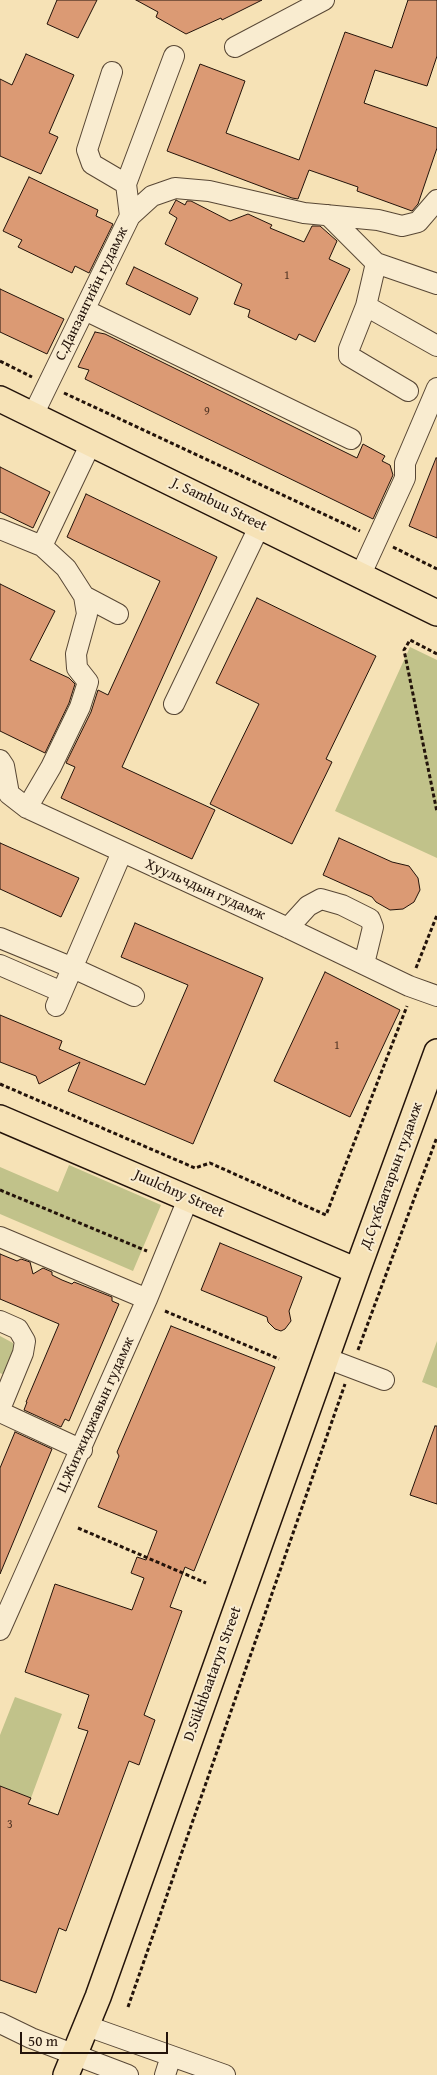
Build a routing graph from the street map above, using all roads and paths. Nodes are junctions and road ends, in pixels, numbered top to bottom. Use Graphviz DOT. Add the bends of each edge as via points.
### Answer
graph roads {
  1 [pos="324,0"];
  2 [pos="236,47"];
  3 [pos="174,56"];
  4 [pos="112,72"];
  5 [pos="126,184"];
  6 [pos="437,200"];
  7 [pos="328,215"];
  8 [pos="130,216"];
  9 [pos="376,262"];
  10 [pos="437,284"];
  11 [pos="366,306"];
  12 [pos="85,310"];
  13 [pos="437,346"];
  14 [pos="0,360"];
  15 [pos="48,386"];
  16 [pos="437,388"];
  17 [pos="408,391"];
  18 [pos="0,399"];
  19 [pos="33,416"];
  20 [pos="351,439"];
  21 [pos="91,443"];
  22 [pos="260,525"];
  23 [pos="0,529"];
  24 [pos="377,539"];
  25 [pos="42,546"];
  26 [pos="437,568"];
  27 [pos="362,574"];
  28 [pos="84,596"];
  29 [pos="437,613"];
  30 [pos="118,614"];
  31 [pos="437,654"];
  32 [pos="174,704"];
  33 [pos="0,760"];
  34 [pos="27,808"];
  35 [pos="437,812"];
  36 [pos="122,852"];
  37 [pos="437,915"];
  38 [pos="288,928"];
  39 [pos="0,938"];
  40 [pos="364,964"];
  41 [pos="0,965"];
  42 [pos="73,968"];
  43 [pos="409,986"];
  44 [pos="134,996"];
  45 [pos="437,996"];
  46 [pos="437,1052"];
  47 [pos="0,1084"];
  48 [pos="0,1118"];
  49 [pos="437,1137"];
  50 [pos="0,1190"];
  51 [pos="188,1199"];
  52 [pos="0,1237"];
  53 [pos="164,1258"];
  54 [pos="357,1271"];
  55 [pos="147,1299"];
  56 [pos="164,1311"];
  57 [pos="0,1321"];
  58 [pos="326,1358"];
  59 [pos="279,1359"];
  60 [pos="351,1367"];
  61 [pos="7,1374"];
  62 [pos="384,1380"];
  63 [pos="0,1410"];
  64 [pos="82,1450"];
  65 [pos="78,1528"];
  66 [pos="206,1583"];
  67 [pos="0,1630"];
  68 [pos="128,2007"];
  69 [pos="0,2023"];
  70 [pos="87,2026"];
  71 [pos="171,2056"];
  72 [pos="71,2065"];
  73 [pos="128,2075"];
  74 [pos="165,2075"];
  75 [pos="225,2075"];
  1 -- 2 [label="street"];
  3 -- 5 [label="street, С.Данзангийн гудамж"];
  4 -- 5 [label="street" via="87,150 92,164"];
  5 -- 8 [label="street, С.Данзангийн гудамж"];
  6 -- 7 [label="street" via="418,222 402,226"];
  7 -- 8 [label="street" via="304,213 209,191 175,188 152,196"];
  7 -- 9 [label="street"];
  8 -- 12 [label="street, С.Данзангийн гудамж"];
  9 -- 10 [label="street"];
  9 -- 11 [label="street"];
  11 -- 13 [label="street"];
  11 -- 17 [label="street" via="349,356"];
  12 -- 15 [label="street, С.Данзангийн гудамж"];
  12 -- 20 [label="street"];
  14 -- 15 [label="path"];
  15 -- 19 [label="street, С.Данзангийн гудамж"];
  15 -- 24 [label="path"];
  16 -- 24 [label="street" via="405,463 405,478"];
  18 -- 19 [label="main road, J. Sambuu Street"];
  19 -- 21 [label="main road, J. Sambuu Street"];
  21 -- 22 [label="main road, J. Sambuu Street"];
  21 -- 25 [label="street"];
  22 -- 27 [label="main road, J. Sambuu Street"];
  22 -- 32 [label="street"];
  23 -- 25 [label="street"];
  24 -- 26 [label="path"];
  24 -- 27 [label="street"];
  25 -- 28 [label="street" via="66,568"];
  27 -- 29 [label="main road, J. Sambuu Street"];
  28 -- 30 [label="street"];
  28 -- 34 [label="street" via="87,614 76,654 78,668 88,682 87,688"];
  31 -- 35 [label="path" via="410,640 404,650"];
  33 -- 34 [label="street, Хуульчдын гудамж" via="9,794"];
  34 -- 36 [label="street, Хуульчдын гудамж"];
  36 -- 38 [label="street, Хуульчдын гудамж"];
  36 -- 42 [label="street"];
  37 -- 43 [label="path"];
  38 -- 40 [label="street, Хуульчдын гудамж"];
  38 -- 40 [label="street" via="308,906 321,899 342,905 370,919 373,927"];
  39 -- 42 [label="street"];
  40 -- 43 [label="street, Хуульчдын гудамж"];
  41 -- 42 [label="street" via="59,999"];
  42 -- 44 [label="street"];
  43 -- 45 [label="street, Хуульчдын гудамж"];
  43 -- 47 [label="path" via="406,1009 326,1215 210,1163 194,1168"];
  46 -- 54 [label="main road, Д.Сүхбаатарын гудамж"];
  48 -- 51 [label="main road, Juulchny Street"];
  49 -- 60 [label="path"];
  50 -- 53 [label="path"];
  51 -- 53 [label="street, Ц.Жигжиджавын гудамж"];
  51 -- 54 [label="main road, Juulchny Street"];
  52 -- 55 [label="street"];
  53 -- 55 [label="street, Ц.Жигжиджавын гудамж"];
  54 -- 58 [label="main road, D.Sükhbaataryn Street"];
  55 -- 64 [label="street, Ц.Жигжиджавын гудамж"];
  56 -- 59 [label="path"];
  57 -- 61 [label="street" via="18,1329 25,1341 24,1353"];
  58 -- 60 [label="street"];
  58 -- 70 [label="main road, D.Sükhbaataryn Street"];
  60 -- 62 [label="street"];
  60 -- 68 [label="path"];
  61 -- 63 [label="street"];
  63 -- 64 [label="street"];
  64 -- 67 [label="street, Ц.Жигжиджавын гудамж"];
  65 -- 66 [label="path"];
  69 -- 72 [label="street" via="31,2038"];
  70 -- 71 [label="street"];
  70 -- 72 [label="main road, D.Sükhbaataryn Street"];
  71 -- 74 [label="street"];
  71 -- 75 [label="street"];
  72 -- 73 [label="street"];
}
